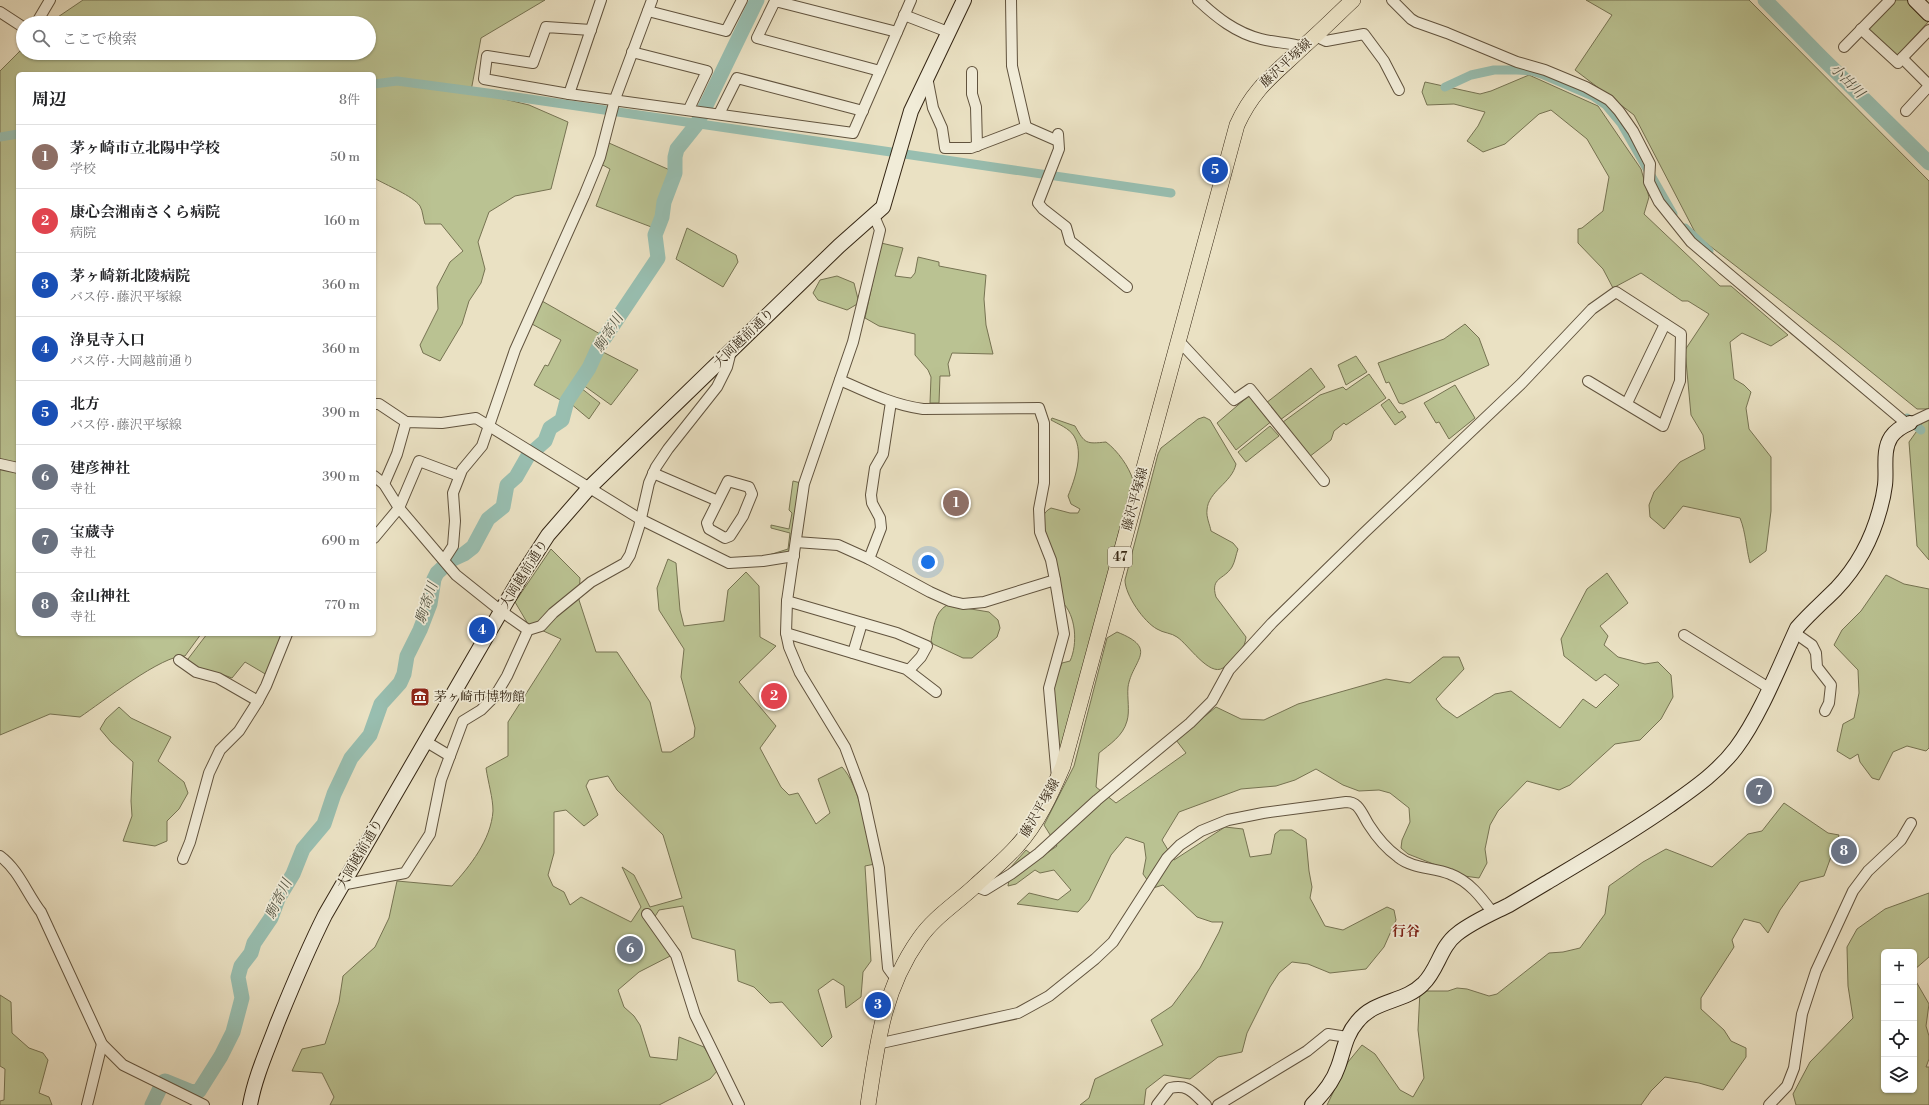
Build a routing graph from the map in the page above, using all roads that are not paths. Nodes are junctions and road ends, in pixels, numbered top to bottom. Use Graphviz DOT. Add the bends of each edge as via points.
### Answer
graph roads {
  1 [pos="50,0"];
  2 [pos="601,0"];
  3 [pos="652,0"];
  4 [pos="742,0"];
  5 [pos="911,0"];
  6 [pos="964,0"];
  7 [pos="1011,0"];
  8 [pos="1198,0"];
  9 [pos="1353,0"];
  10 [pos="1392,0"];
  11 [pos="1890,0"];
  12 [pos="1915,0"];
  13 [pos="648,11"];
  14 [pos="0,12"];
  15 [pos="1929,14"];
  16 [pos="904,15"];
  17 [pos="41,16"];
  18 [pos="16,22"];
  19 [pos="1862,29"];
  20 [pos="591,30"];
  21 [pos="1929,30"];
  22 [pos="897,32"];
  23 [pos="948,32"];
  24 [pos="1315,36"];
  25 [pos="1304,47"];
  26 [pos="1844,47"];
  27 [pos="632,52"];
  28 [pos="1902,58"];
  29 [pos="880,71"];
  30 [pos="972,72"];
  31 [pos="927,77"];
  32 [pos="1929,86"];
  33 [pos="1399,90"];
  34 [pos="569,94"];
  35 [pos="615,100"];
  36 [pos="693,110"];
  37 [pos="863,111"];
  38 [pos="1906,111"];
  39 [pos="715,114"];
  40 [pos="1026,127"];
  41 [pos="977,146"];
  42 [pos="874,216"];
  43 [pos="1127,287"];
  44 [pos="1665,324"];
  45 [pos="1179,340"];
  46 [pos="732,349"];
  47 [pos="840,380"];
  48 [pos="1588,381"];
  49 [pos="891,402"];
  50 [pos="1627,403"];
  51 [pos="376,404"];
  52 [pos="1929,414"];
  53 [pos="406,422"];
  54 [pos="1910,422"];
  55 [pos="489,424"];
  56 [pos="0,464"];
  57 [pos="16,468"];
  58 [pos="653,473"];
  59 [pos="459,476"];
  60 [pos="376,478"];
  61 [pos="1324,481"];
  62 [pos="384,484"];
  63 [pos="589,488"];
  64 [pos="718,501"];
  65 [pos="399,508"];
  66 [pos="640,519"];
  67 [pos="376,536"];
  68 [pos="796,542"];
  69 [pos="794,556"];
  70 [pos="869,559"];
  71 [pos="446,562"];
  72 [pos="1055,580"];
  73 [pos="787,600"];
  74 [pos="501,611"];
  75 [pos="862,623"];
  76 [pos="528,630"];
  77 [pos="786,633"];
  78 [pos="1795,633"];
  79 [pos="1684,635"];
  80 [pos="286,636"];
  81 [pos="853,653"];
  82 [pos="179,660"];
  83 [pos="909,670"];
  84 [pos="1769,688"];
  85 [pos="936,692"];
  86 [pos="258,702"];
  87 [pos="1825,711"];
  88 [pos="425,741"];
  89 [pos="450,756"];
  90 [pos="1057,780"];
  91 [pos="1911,823"];
  92 [pos="0,856"];
  93 [pos="183,859"];
  94 [pos="341,885"];
  95 [pos="975,886"];
  96 [pos="1493,913"];
  97 [pos="647,914"];
  98 [pos="896,979"];
  99 [pos="1346,1037"];
  100 [pos="102,1044"];
  101 [pos="877,1044"];
  102 [pos="87,1105"];
  103 [pos="204,1105"];
  104 [pos="250,1105"];
  105 [pos="739,1105"];
  106 [pos="868,1105"];
  107 [pos="1157,1105"];
  108 [pos="1206,1105"];
  109 [pos="1218,1105"];
  110 [pos="1312,1105"];
  111 [pos="1769,1105"];
  1 -- 17 [label="street"];
  2 -- 20 [label="street"];
  3 -- 13 [label="street"];
  4 -- 13 [label="street" via="726,31"];
  5 -- 16 [label="street"];
  6 -- 23 [label="street, 大岡越前通り"];
  7 -- 40 [label="street" via="1012,66"];
  8 -- 25 [label="street" via="1224,23 1235,28 1260,39"];
  9 -- 24 [label="main road, 藤沢平塚線 / 47"];
  10 -- 54 [label="street" via="1416,22 1447,32 1517,62 1545,70 1604,97 1619,111 1633,131 1650,164 1649,182 1659,202 1691,242"];
  11 -- 19 [label="street"];
  12 -- 15 [label="street"];
  13 -- 27 [label="street"];
  14 -- 18 [label="street"];
  16 -- 22 [label="street"];
  16 -- 23 [label="street"];
  19 -- 26 [label="street"];
  19 -- 28 [label="street" via="1898,63"];
  20 -- 34 [label="street"];
  20 -- 34 [label="street" via="546,27 533,63 487,56 484,80"];
  21 -- 28 [label="street"];
  22 -- 29 [label="street"];
  22 -- 29 [label="street" via="775,1 757,38"];
  23 -- 31 [label="street, 大岡越前通り"];
  24 -- 25 [label="main road, 藤沢平塚線 / 47"];
  24 -- 33 [label="street" via="1326,41 1364,34 1384,60"];
  25 -- 45 [label="main road, 藤沢平塚線 / 47" via="1255,92 1237,125"];
  27 -- 35 [label="street"];
  27 -- 36 [label="street" via="708,71"];
  28 -- 32 [label="street"];
  29 -- 37 [label="street"];
  30 -- 41 [label="street"];
  31 -- 41 [label="street" via="933,108 942,128 945,148"];
  31 -- 42 [label="street, 大岡越前通り" via="911,111 885,204"];
  32 -- 38 [label="street"];
  34 -- 35 [label="street"];
  35 -- 36 [label="street"];
  35 -- 55 [label="street" via="594,170 515,350"];
  36 -- 39 [label="street"];
  37 -- 39 [label="street" via="853,133"];
  37 -- 39 [label="street" via="737,78"];
  40 -- 41 [label="street"];
  40 -- 43 [label="street" via="1058,137 1059,149 1038,204 1066,227 1070,241"];
  42 -- 46 [label="street, 大岡越前通り" via="839,246"];
  42 -- 47 [label="street" via="880,230 859,321"];
  44 -- 50 [label="street"];
  44 -- 50 [label="street" via="1680,334 1680,381 1663,426"];
  44 -- 95 [label="street" via="1616,292 1592,309 1522,383 1272,623 1229,670 1212,701 1190,723 1097,800 1028,862 985,890"];
  45 -- 61 [label="street" via="1234,400 1250,389"];
  45 -- 90 [label="main road, 藤沢平塚線 / 47" via="1063,766"];
  46 -- 58 [label="street" via="717,388 668,449"];
  46 -- 63 [label="street, 大岡越前通り"];
  47 -- 49 [label="street"];
  47 -- 68 [label="street" via="804,484"];
  48 -- 50 [label="street"];
  49 -- 70 [label="street" via="883,454 875,468 872,495 872,503 880,518 881,528"];
  49 -- 72 [label="street" via="923,409 1039,408 1044,423 1044,483 1039,508 1040,532 1051,560"];
  51 -- 53 [label="street"];
  52 -- 54 [label="street"];
  53 -- 55 [label="street" via="442,423 476,418"];
  53 -- 62 [label="street" via="397,454"];
  54 -- 78 [label="street" via="1895,432 1886,448 1885,485 1880,509 1862,554 1836,589 1807,616"];
  55 -- 59 [label="street" via="482,446"];
  55 -- 63 [label="street"];
  56 -- 57 [label="street"];
  58 -- 64 [label="street"];
  58 -- 66 [label="street"];
  59 -- 65 [label="street" via="419,462"];
  59 -- 71 [label="street" via="453,493 453,546"];
  60 -- 62 [label="street"];
  62 -- 65 [label="street"];
  63 -- 66 [label="street"];
  63 -- 74 [label="street, 大岡越前通り" via="548,535"];
  64 -- 64 [label="street" via="707,523 708,529 725,538 730,536 743,516 752,494 749,487 728,481"];
  65 -- 67 [label="street"];
  65 -- 71 [label="street"];
  66 -- 69 [label="street" via="729,563"];
  66 -- 76 [label="street" via="630,555 624,563 591,582 541,626"];
  68 -- 69 [label="street"];
  68 -- 70 [label="street" via="838,545"];
  69 -- 73 [label="street"];
  70 -- 72 [label="street" via="930,592 963,604 984,602"];
  71 -- 74 [label="street" via="468,586"];
  72 -- 90 [label="street" via="1064,634 1048,688"];
  73 -- 75 [label="street"];
  73 -- 77 [label="street"];
  74 -- 76 [label="street"];
  74 -- 88 [label="street, 大岡越前通り"];
  75 -- 81 [label="street"];
  75 -- 83 [label="street" via="897,633 927,646 922,657"];
  76 -- 89 [label="street" via="495,696 481,710 463,721"];
  77 -- 81 [label="street"];
  77 -- 98 [label="street" via="800,673 845,747 863,795 880,868 888,968"];
  78 -- 84 [label="street"];
  78 -- 87 [label="street" via="1812,645 1816,653 1817,667 1831,685 1829,703"];
  79 -- 84 [label="street"];
  80 -- 86 [label="street"];
  81 -- 83 [label="street"];
  82 -- 86 [label="street" via="196,672 218,678"];
  83 -- 85 [label="street"];
  84 -- 96 [label="street" via="1736,748 1718,768 1696,786 1624,837"];
  86 -- 93 [label="street" via="239,731 220,750 209,773"];
  88 -- 89 [label="street"];
  88 -- 94 [label="street, 大岡越前通り"];
  89 -- 94 [label="street" via="441,780 430,834 405,874"];
  90 -- 95 [label="main road, 藤沢平塚線 / 47" via="1038,816 1018,845"];
  91 -- 111 [label="street" via="1901,840 1868,871 1853,891 1816,971 1802,1014 1794,1068 1787,1086"];
  92 -- 100 [label="street" via="19,876 41,912"];
  94 -- 104 [label="street, 大岡越前通り" via="307,951 258,1072"];
  95 -- 98 [label="main road, 藤沢平塚線 / 47" via="936,918 919,938"];
  96 -- 99 [label="street" via="1467,927 1446,944 1424,984 1410,994 1368,1011"];
  96 -- 101 [label="street" via="1479,895 1461,879 1413,865 1398,857 1369,826 1353,803 1263,813 1235,819 1201,831 1175,849 1153,878 1113,942 1050,996 1018,1014"];
  97 -- 105 [label="street" via="676,955 695,1015"];
  98 -- 101 [label="main road, 藤沢平塚線 / 47"];
  99 -- 109 [label="street" via="1328,1034 1307,1051"];
  99 -- 110 [label="street" via="1332,1081"];
  100 -- 102 [label="street"];
  100 -- 103 [label="street" via="123,1065"];
  101 -- 106 [label="main road, 藤沢平塚線 / 47"];
  107 -- 108 [label="street" via="1170,1088 1180,1086 1187,1088"];
}
